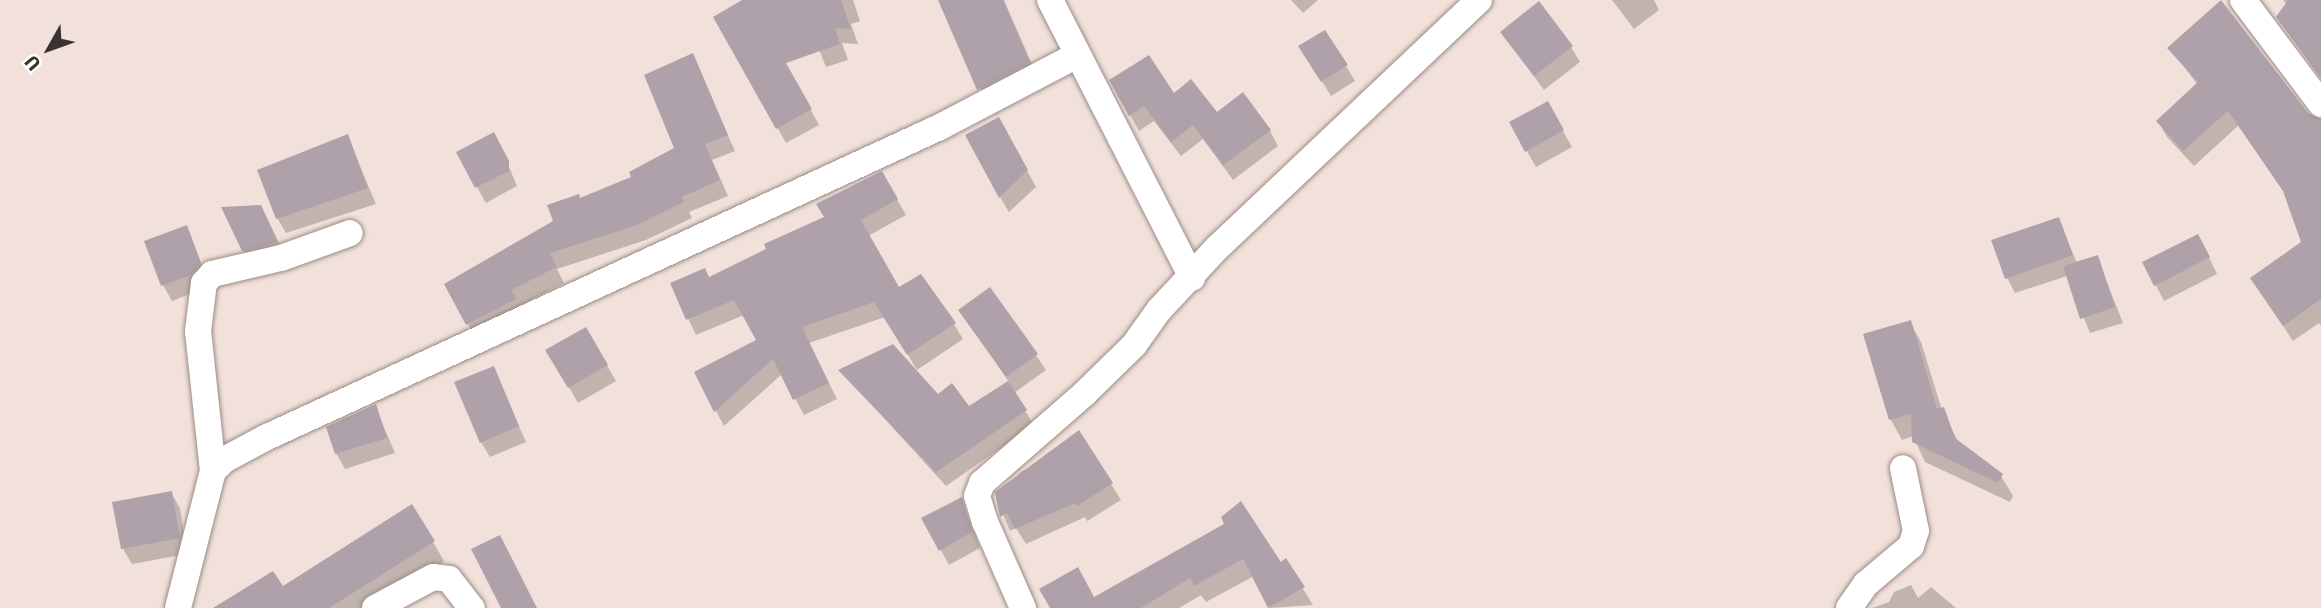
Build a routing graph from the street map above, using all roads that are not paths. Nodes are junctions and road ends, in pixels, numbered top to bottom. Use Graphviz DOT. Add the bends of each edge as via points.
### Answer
graph roads {
  1 [pos="1050,0"];
  2 [pos="1479,0"];
  3 [pos="2243,0"];
  4 [pos="1077,55"];
  5 [pos="2321,104"];
  6 [pos="350,233"];
  7 [pos="1192,278"];
  8 [pos="1903,468"];
  9 [pos="214,471"];
  10 [pos="178,608"];
  11 [pos="375,608"];
  12 [pos="472,608"];
  13 [pos="1023,608"];
  14 [pos="1849,608"];
  1 -- 4 [label="street"];
  2 -- 7 [label="street" via="1284,181"];
  3 -- 5 [label="street"];
  4 -- 7 [label="street"];
  4 -- 9 [label="street" via="940,127 265,438 224,460"];
  6 -- 9 [label="street" via="206,278 198,331"];
  7 -- 13 [label="street" via="1085,393 982,484 977,496 985,522"];
  8 -- 14 [label="street" via="1916,531 1910,546 1867,584"];
  9 -- 10 [label="street"];
  11 -- 12 [label="street" via="433,577 449,579"];
}
